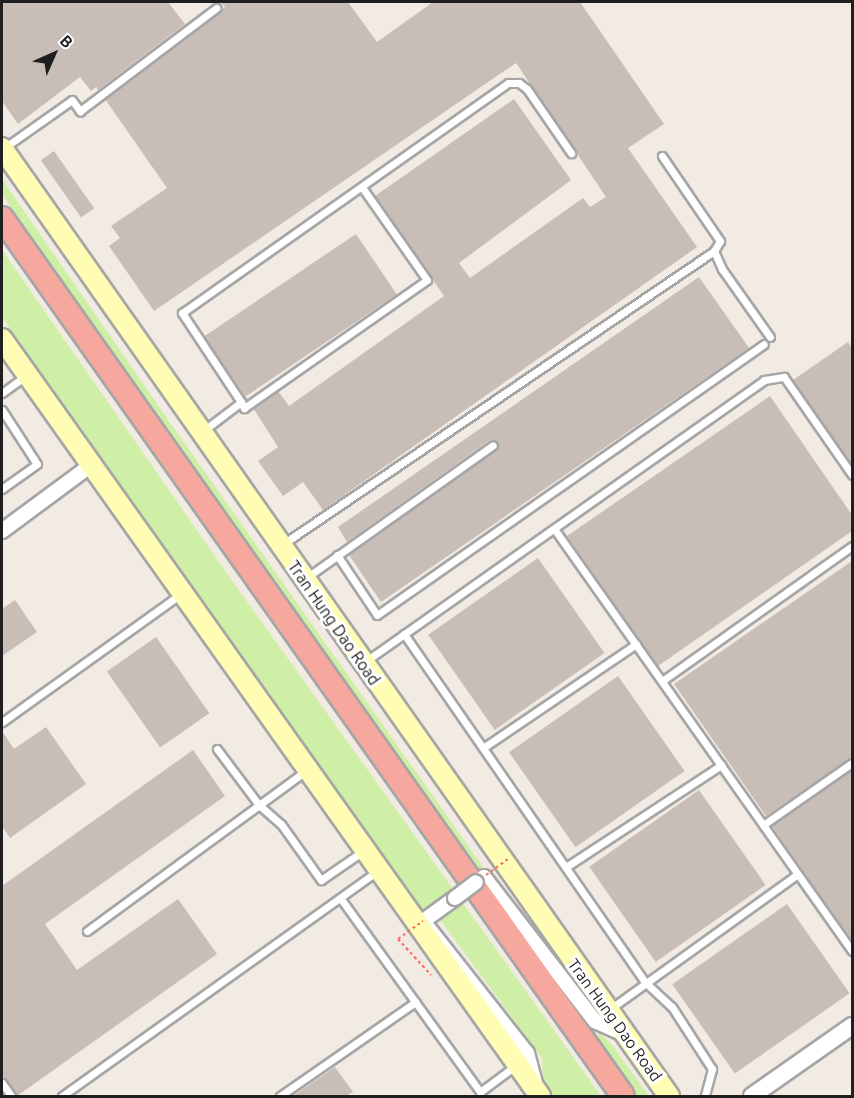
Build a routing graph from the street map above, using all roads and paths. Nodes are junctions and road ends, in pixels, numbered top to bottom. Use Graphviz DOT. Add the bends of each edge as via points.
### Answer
graph roads {
  1 [pos="216,8"];
  2 [pos="2,149"];
  3 [pos="572,153"];
  4 [pos="662,156"];
  5 [pos="362,187"];
  6 [pos="2,218"];
  7 [pos="714,251"];
  8 [pos="770,337"];
  9 [pos="2,339"];
  10 [pos="764,344"];
  11 [pos="27,375"];
  12 [pos="2,393"];
  13 [pos="241,402"];
  14 [pos="2,410"];
  15 [pos="201,433"];
  16 [pos="493,445"];
  17 [pos="90,466"];
  18 [pos="852,475"];
  19 [pos="2,489"];
  20 [pos="555,530"];
  21 [pos="2,531"];
  22 [pos="281,546"];
  23 [pos="852,546"];
  24 [pos="337,555"];
  25 [pos="303,579"];
  26 [pos="181,594"];
  27 [pos="404,634"];
  28 [pos="636,644"];
  29 [pos="362,663"];
  30 [pos="662,681"];
  31 [pos="2,722"];
  32 [pos="483,748"];
  33 [pos="217,749"];
  34 [pos="852,764"];
  35 [pos="721,765"];
  36 [pos="306,771"];
  37 [pos="259,805"];
  38 [pos="763,825"];
  39 [pos="363,851"];
  40 [pos="510,858"];
  41 [pos="566,867"];
  42 [pos="377,871"];
  43 [pos="798,874"];
  44 [pos="484,877"];
  45 [pos="341,899"];
  46 [pos="423,921"];
  47 [pos="87,931"];
  48 [pos="852,951"];
  49 [pos="431,975"];
  50 [pos="646,983"];
  51 [pos="415,1002"];
  52 [pos="609,1010"];
  53 [pos="852,1026"];
  54 [pos="627,1035"];
  55 [pos="517,1065"];
  56 [pos="2,1083"];
  57 [pos="539,1095"];
  58 [pos="11,1096"];
  59 [pos="62,1096"];
  60 [pos="280,1096"];
  61 [pos="623,1096"];
  62 [pos="669,1096"];
  63 [pos="705,1096"];
  64 [pos="752,1096"];
  1 -- 2 [label="lane" via="80,111 72,100"];
  2 -- 15 [label="main road, Tran Hung Dao Road"];
  3 -- 5 [label="lane" via="527,89 512,82"];
  4 -- 7 [label="lane" via="720,241"];
  5 -- 13 [label="lane" via="182,313"];
  5 -- 13 [label="lane" via="427,280 244,408"];
  6 -- 61 [label="highway"];
  7 -- 8 [label="lane"];
  7 -- 22 [label="lane"];
  9 -- 11 [label="main road"];
  10 -- 24 [label="lane" via="377,615"];
  11 -- 12 [label="lane"];
  11 -- 17 [label="main road"];
  13 -- 15 [label="lane"];
  14 -- 19 [label="lane" via="37,464"];
  15 -- 22 [label="main road, Tran Hung Dao Road"];
  16 -- 24 [label="lane"];
  17 -- 21 [label="street"];
  17 -- 26 [label="main road"];
  18 -- 20 [label="lane" via="784,377 764,380"];
  20 -- 27 [label="lane"];
  20 -- 28 [label="lane"];
  22 -- 25 [label="main road, Tran Hung Dao Road"];
  23 -- 30 [label="lane"];
  24 -- 25 [label="lane"];
  25 -- 29 [label="main road, Tran Hung Dao Road"];
  26 -- 31 [label="lane"];
  26 -- 36 [label="main road"];
  27 -- 29 [label="lane"];
  27 -- 32 [label="lane"];
  28 -- 30 [label="lane"];
  28 -- 32 [label="lane"];
  29 -- 52 [label="main road, Tran Hung Dao Road"];
  30 -- 35 [label="lane"];
  32 -- 41 [label="lane"];
  33 -- 37 [label="lane"];
  34 -- 38 [label="lane"];
  35 -- 38 [label="lane"];
  35 -- 41 [label="lane"];
  36 -- 37 [label="lane"];
  36 -- 39 [label="main road"];
  37 -- 39 [label="lane" via="281,824 321,880"];
  37 -- 47 [label="lane"];
  38 -- 43 [label="lane"];
  39 -- 42 [label="main road"];
  40 -- 44 [label="path, bridge"];
  41 -- 50 [label="lane"];
  42 -- 45 [label="lane"];
  42 -- 55 [label="main road"];
  43 -- 48 [label="lane"];
  43 -- 50 [label="lane"];
  44 -- 46 [label="street, bridge"];
  44 -- 54 [label="street" via="595,1021"];
  45 -- 51 [label="lane"];
  45 -- 59 [label="lane"];
  46 -- 49 [label="path, bridge" via="398,939"];
  46 -- 57 [label="street" via="527,1053"];
  50 -- 52 [label="lane"];
  50 -- 63 [label="lane" via="672,1008 712,1069"];
  51 -- 55 [label="lane" via="480,1092"];
  51 -- 60 [label="lane"];
  52 -- 54 [label="main road, Tran Hung Dao Road"];
  53 -- 64 [label="street"];
  54 -- 62 [label="main road, Tran Hung Dao Road"];
  55 -- 57 [label="main road"];
  56 -- 58 [label="lane"];
}
